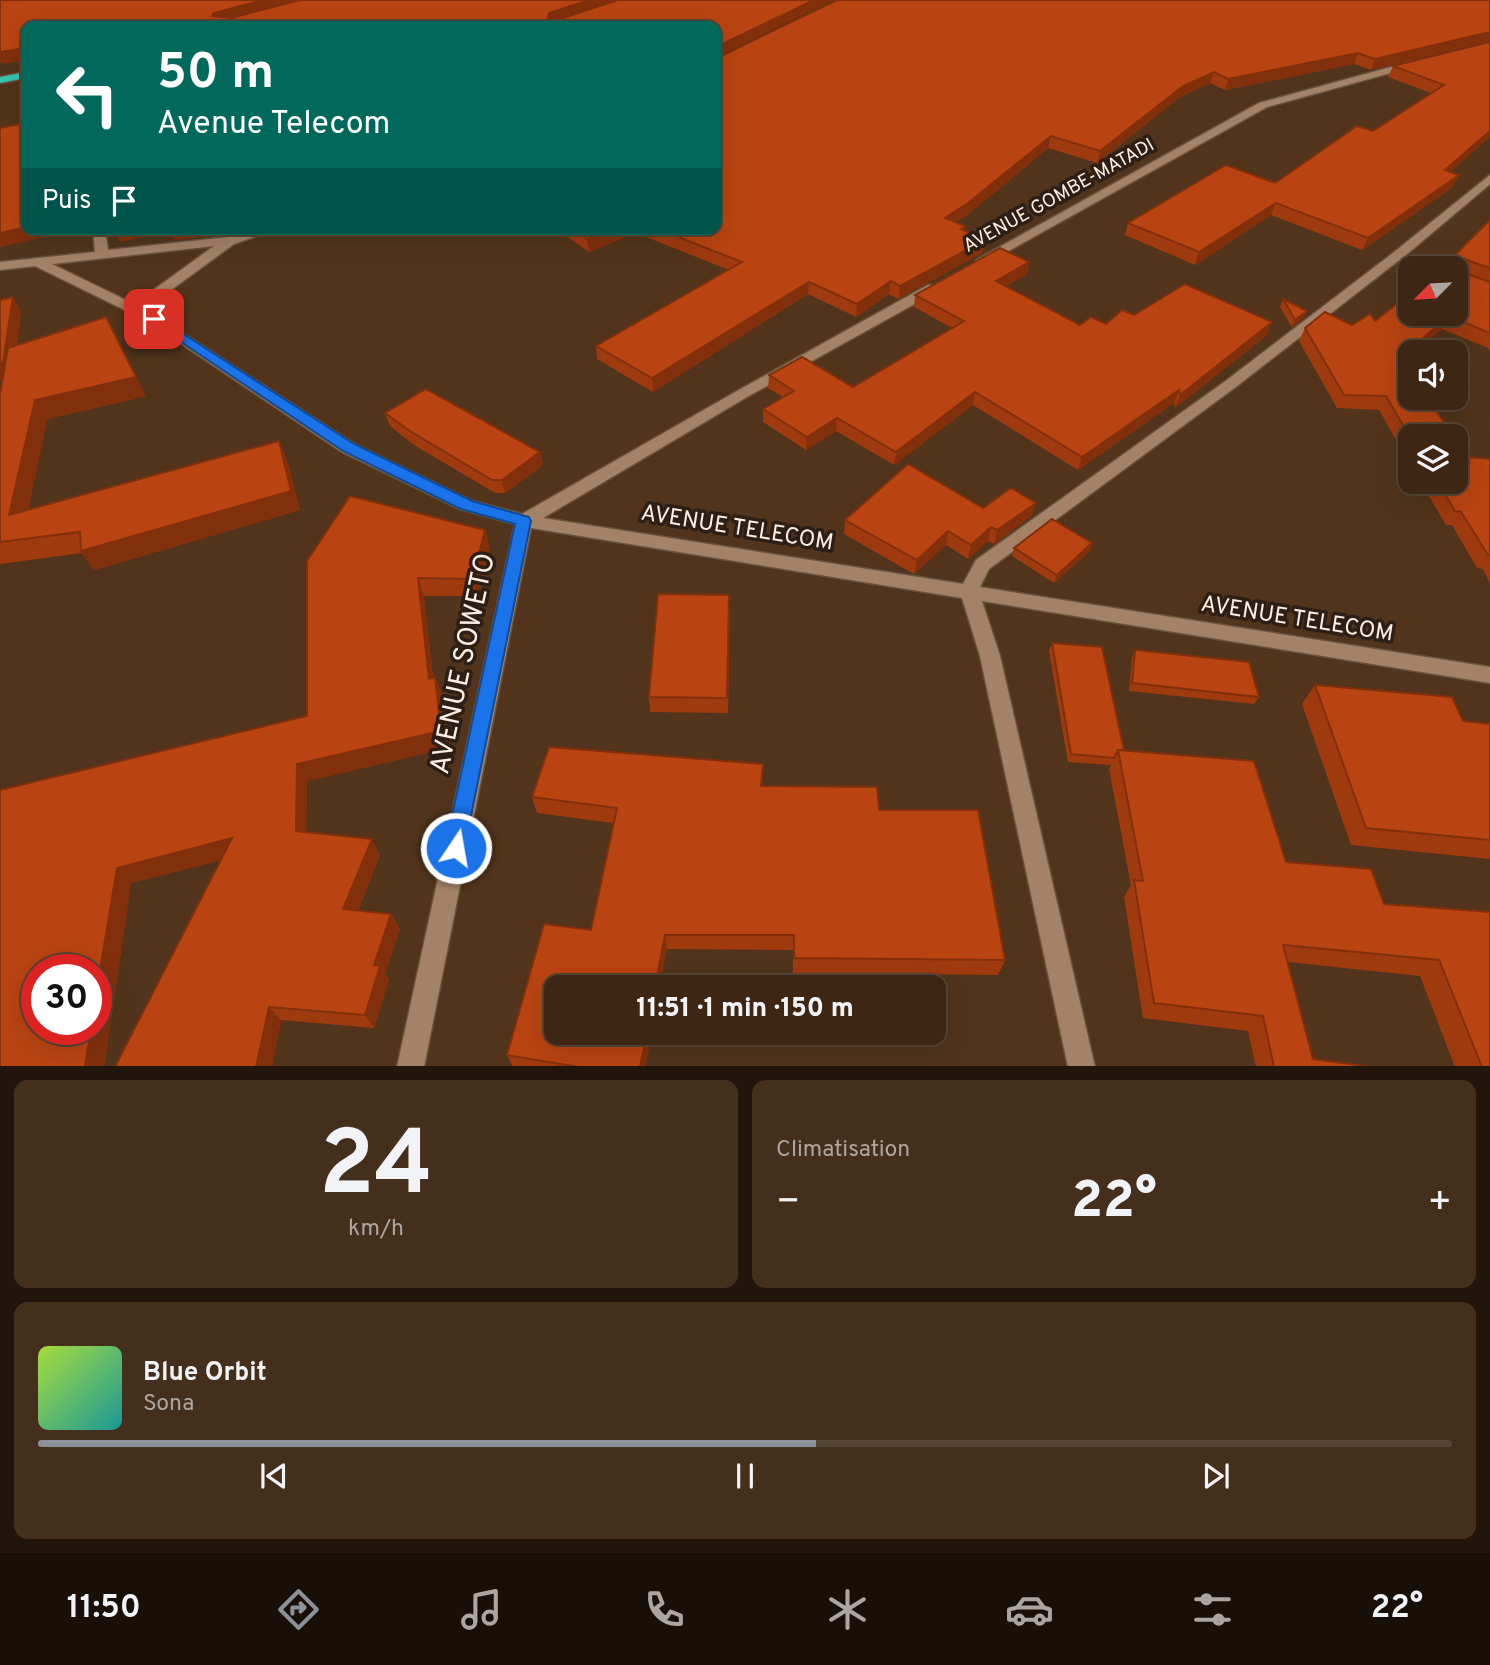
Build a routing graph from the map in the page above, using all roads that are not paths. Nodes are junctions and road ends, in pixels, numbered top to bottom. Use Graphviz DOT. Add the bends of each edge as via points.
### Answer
graph roads {
  1 [pos="1427,61"];
  2 [pos="21,76"];
  3 [pos="0,80"];
  4 [pos="1490,178"];
  5 [pos="100,235"];
  6 [pos="250,235"];
  7 [pos="230,241"];
  8 [pos="102,254"];
  9 [pos="1397,256"];
  10 [pos="37,262"];
  11 [pos="0,266"];
  12 [pos="970,267"];
  13 [pos="946,281"];
  14 [pos="136,309"];
  15 [pos="524,521"];
  16 [pos="969,591"];
  17 [pos="1490,675"];
  18 [pos="410,1066"];
  19 [pos="1082,1066"];
  1 -- 12 [label="street, AVENUE GOMBE-MATADI" via="1263,105"];
  2 -- 3 [label="highway"];
  4 -- 9 [label="street"];
  5 -- 8 [label="street"];
  6 -- 7 [label="street"];
  7 -- 8 [label="street"];
  7 -- 14 [label="street"];
  8 -- 10 [label="street"];
  9 -- 16 [label="street" via="982,565"];
  10 -- 11 [label="street"];
  10 -- 14 [label="street, AVENUE TELECOM"];
  13 -- 15 [label="street, AVENUE GOMBE-MATADI"];
  14 -- 15 [label="street, AVENUE TELECOM" via="348,448 467,505"];
  15 -- 16 [label="street, AVENUE TELECOM"];
  15 -- 18 [label="street, AVENUE SOWETO"];
  16 -- 17 [label="street, AVENUE TELECOM"];
  16 -- 19 [label="street" via="990,656"];
}
